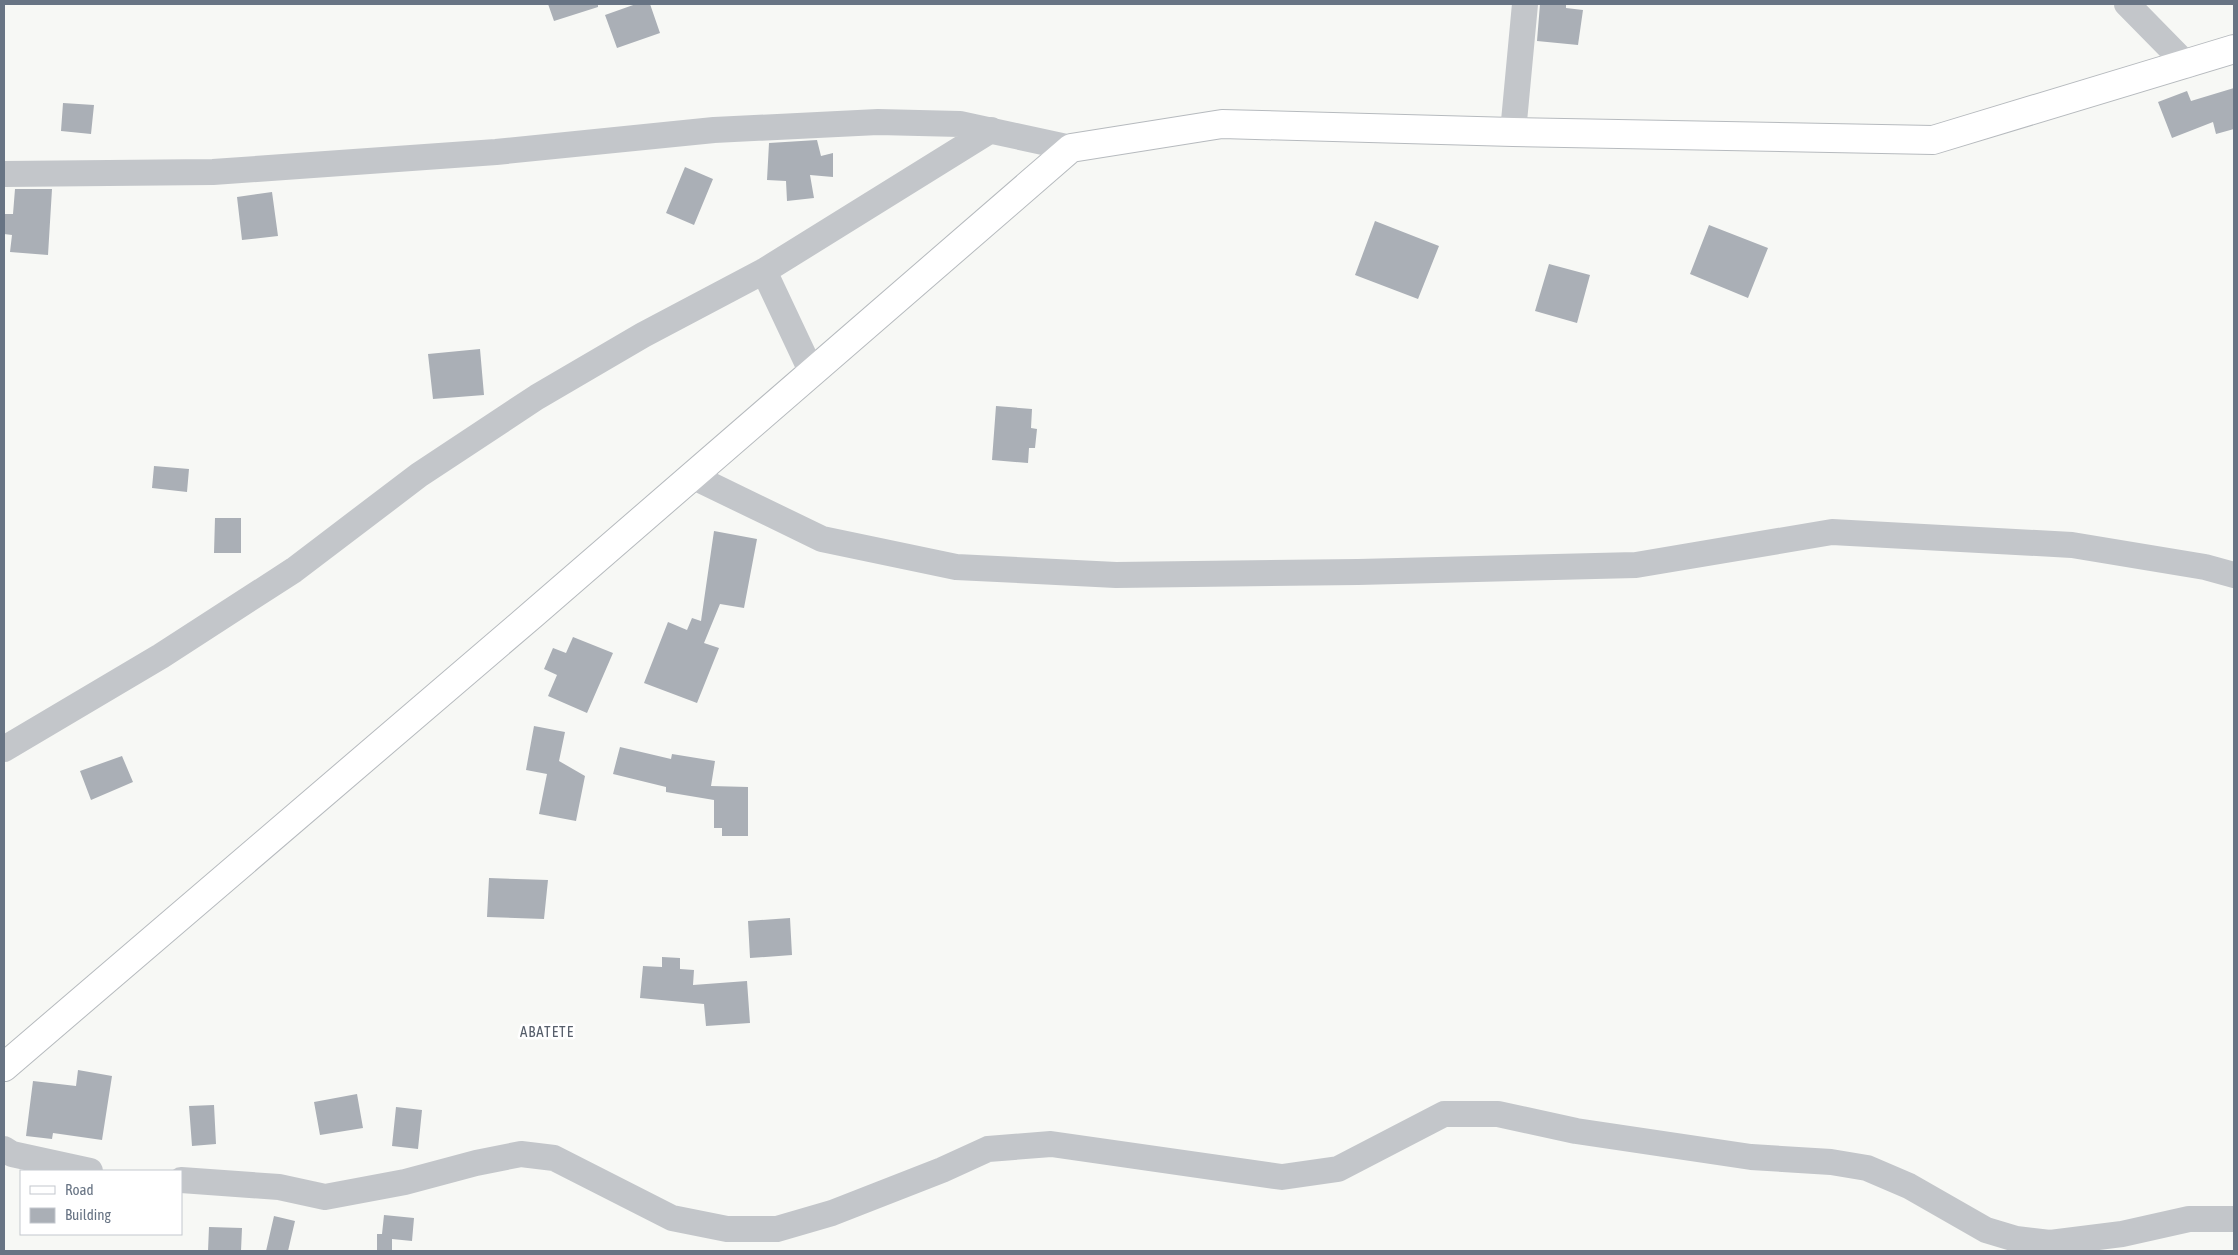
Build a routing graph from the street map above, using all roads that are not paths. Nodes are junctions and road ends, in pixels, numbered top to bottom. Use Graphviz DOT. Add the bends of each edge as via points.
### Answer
graph roads {
  1 [pos="1525,4"];
  2 [pos="2127,4"];
  3 [pos="2234,49"];
  4 [pos="2187,65"];
  5 [pos="991,130"];
  6 [pos="1513,132"];
  7 [pos="1071,148"];
  8 [pos="4,174"];
  9 [pos="764,271"];
  10 [pos="812,372"];
  11 [pos="692,476"];
  12 [pos="2234,575"];
  13 [pos="4,749"];
  14 [pos="4,1067"];
  15 [pos="4,1149"];
  16 [pos="85,1170"];
  17 [pos="182,1180"];
  18 [pos="2234,1219"];
  1 -- 6 [label="street"];
  2 -- 4 [label="street"];
  3 -- 4 [label="main road"];
  4 -- 6 [label="main road" via="1933,140"];
  5 -- 7 [label="street"];
  5 -- 8 [label="street" via="960,124 878,122 714,130 496,152 213,172"];
  5 -- 9 [label="street"];
  6 -- 7 [label="main road" via="1222,124"];
  7 -- 10 [label="main road"];
  9 -- 10 [label="street"];
  9 -- 13 [label="street" via="537,396 419,476 294,570 161,656"];
  10 -- 11 [label="main road"];
  11 -- 12 [label="street" via="822,539 956,567 1116,575 1636,565 1832,532 2072,545 2205,567"];
  11 -- 14 [label="main road"];
  15 -- 16 [label="street" via="12,1154"];
  17 -- 18 [label="street" via="279,1187 325,1197 521,1154 554,1158 672,1218 727,1229 777,1229 832,1213 988,1149 1051,1144 1282,1177 1338,1169 1444,1114 1498,1114 1576,1131 1741,1155 1867,1168 1909,1186 1986,1230 2016,1239 2050,1242 2122,1234 2189,1219"];
}
